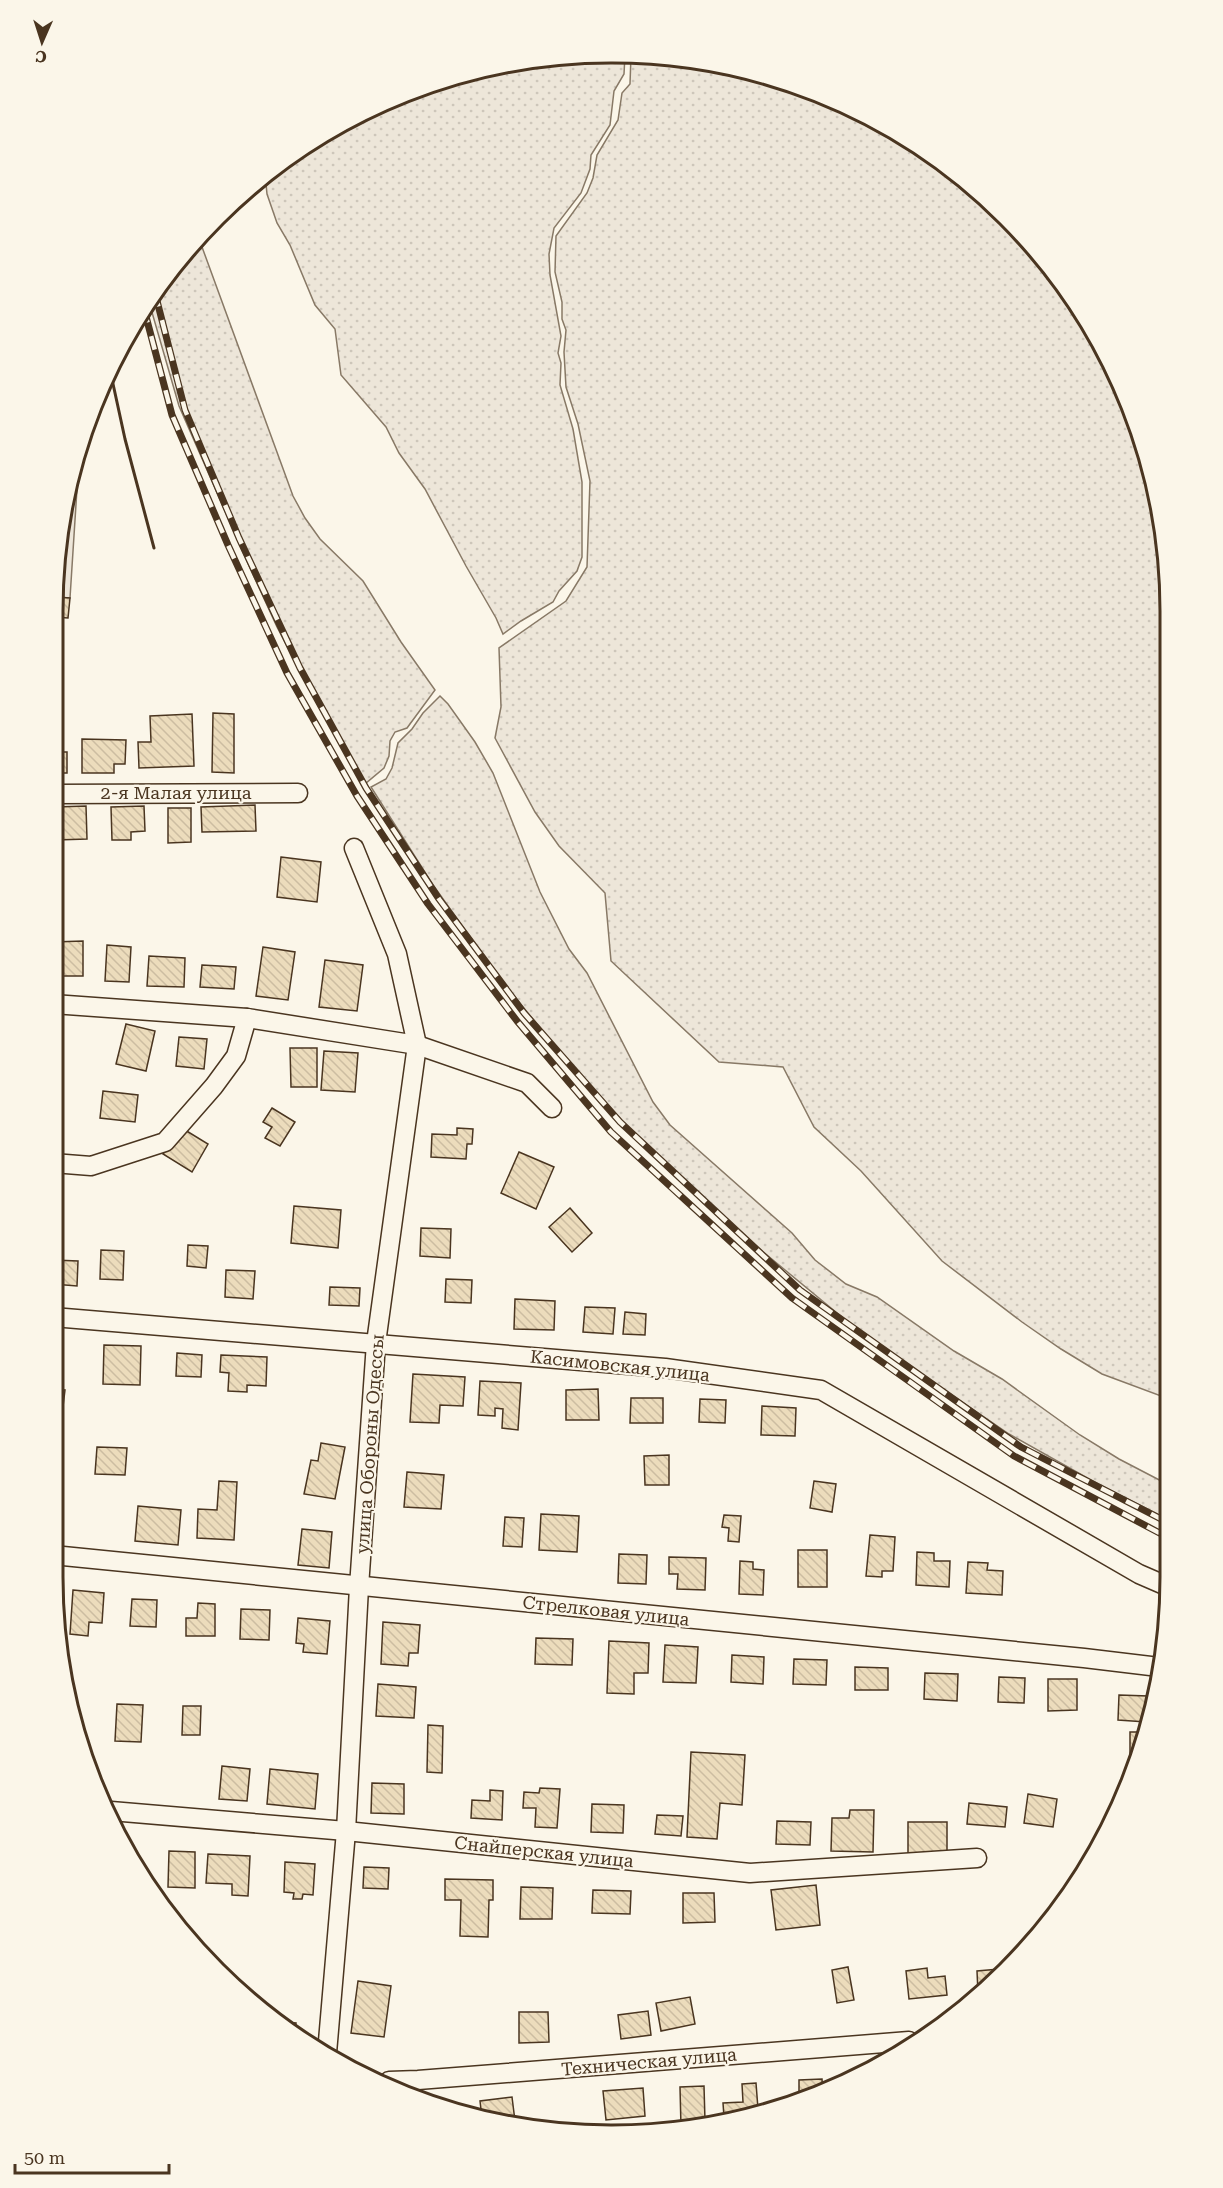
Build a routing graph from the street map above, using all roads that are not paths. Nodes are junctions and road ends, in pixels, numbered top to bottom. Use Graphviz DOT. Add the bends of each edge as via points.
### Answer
graph roads {
  1 [pos="298,793"];
  2 [pos="63,794"];
  3 [pos="354,848"];
  4 [pos="63,1005"];
  5 [pos="247,1018"];
  6 [pos="417,1045"];
  7 [pos="552,1108"];
  8 [pos="63,1164"];
  9 [pos="63,1318"];
  10 [pos="376,1343"];
  11 [pos="63,1556"];
  12 [pos="1160,1583"];
  13 [pos="359,1587"];
  14 [pos="1152,1666"];
  15 [pos="117,1811"];
  16 [pos="346,1832"];
  17 [pos="977,1858"];
  18 [pos="903,2042"];
  19 [pos="328,2046"];
  20 [pos="397,2081"];
  1 -- 2 [label="street, 2-я Малая улица"];
  3 -- 6 [label="street, улица Обороны Одессы" via="397,954"];
  4 -- 5 [label="street"];
  5 -- 6 [label="street"];
  5 -- 8 [label="street" via="236,1056 165,1142 91,1166"];
  6 -- 7 [label="street" via="527,1083"];
  6 -- 10 [label="street, улица Обороны Одессы"];
  9 -- 10 [label="street, Касимовская улица"];
  10 -- 12 [label="street, Касимовская улица" via="665,1368 821,1390"];
  10 -- 13 [label="street, улица Обороны Одессы"];
  11 -- 13 [label="street, Стрелковая улица"];
  13 -- 14 [label="street, Стрелковая улица"];
  13 -- 16 [label="street, улица Обороны Одессы"];
  15 -- 16 [label="street, Снайперская улица"];
  16 -- 17 [label="street, Снайперская улица" via="750,1873"];
  16 -- 19 [label="street, улица Обороны Одессы"];
  18 -- 20 [label="street, Техническая улица"];
}
